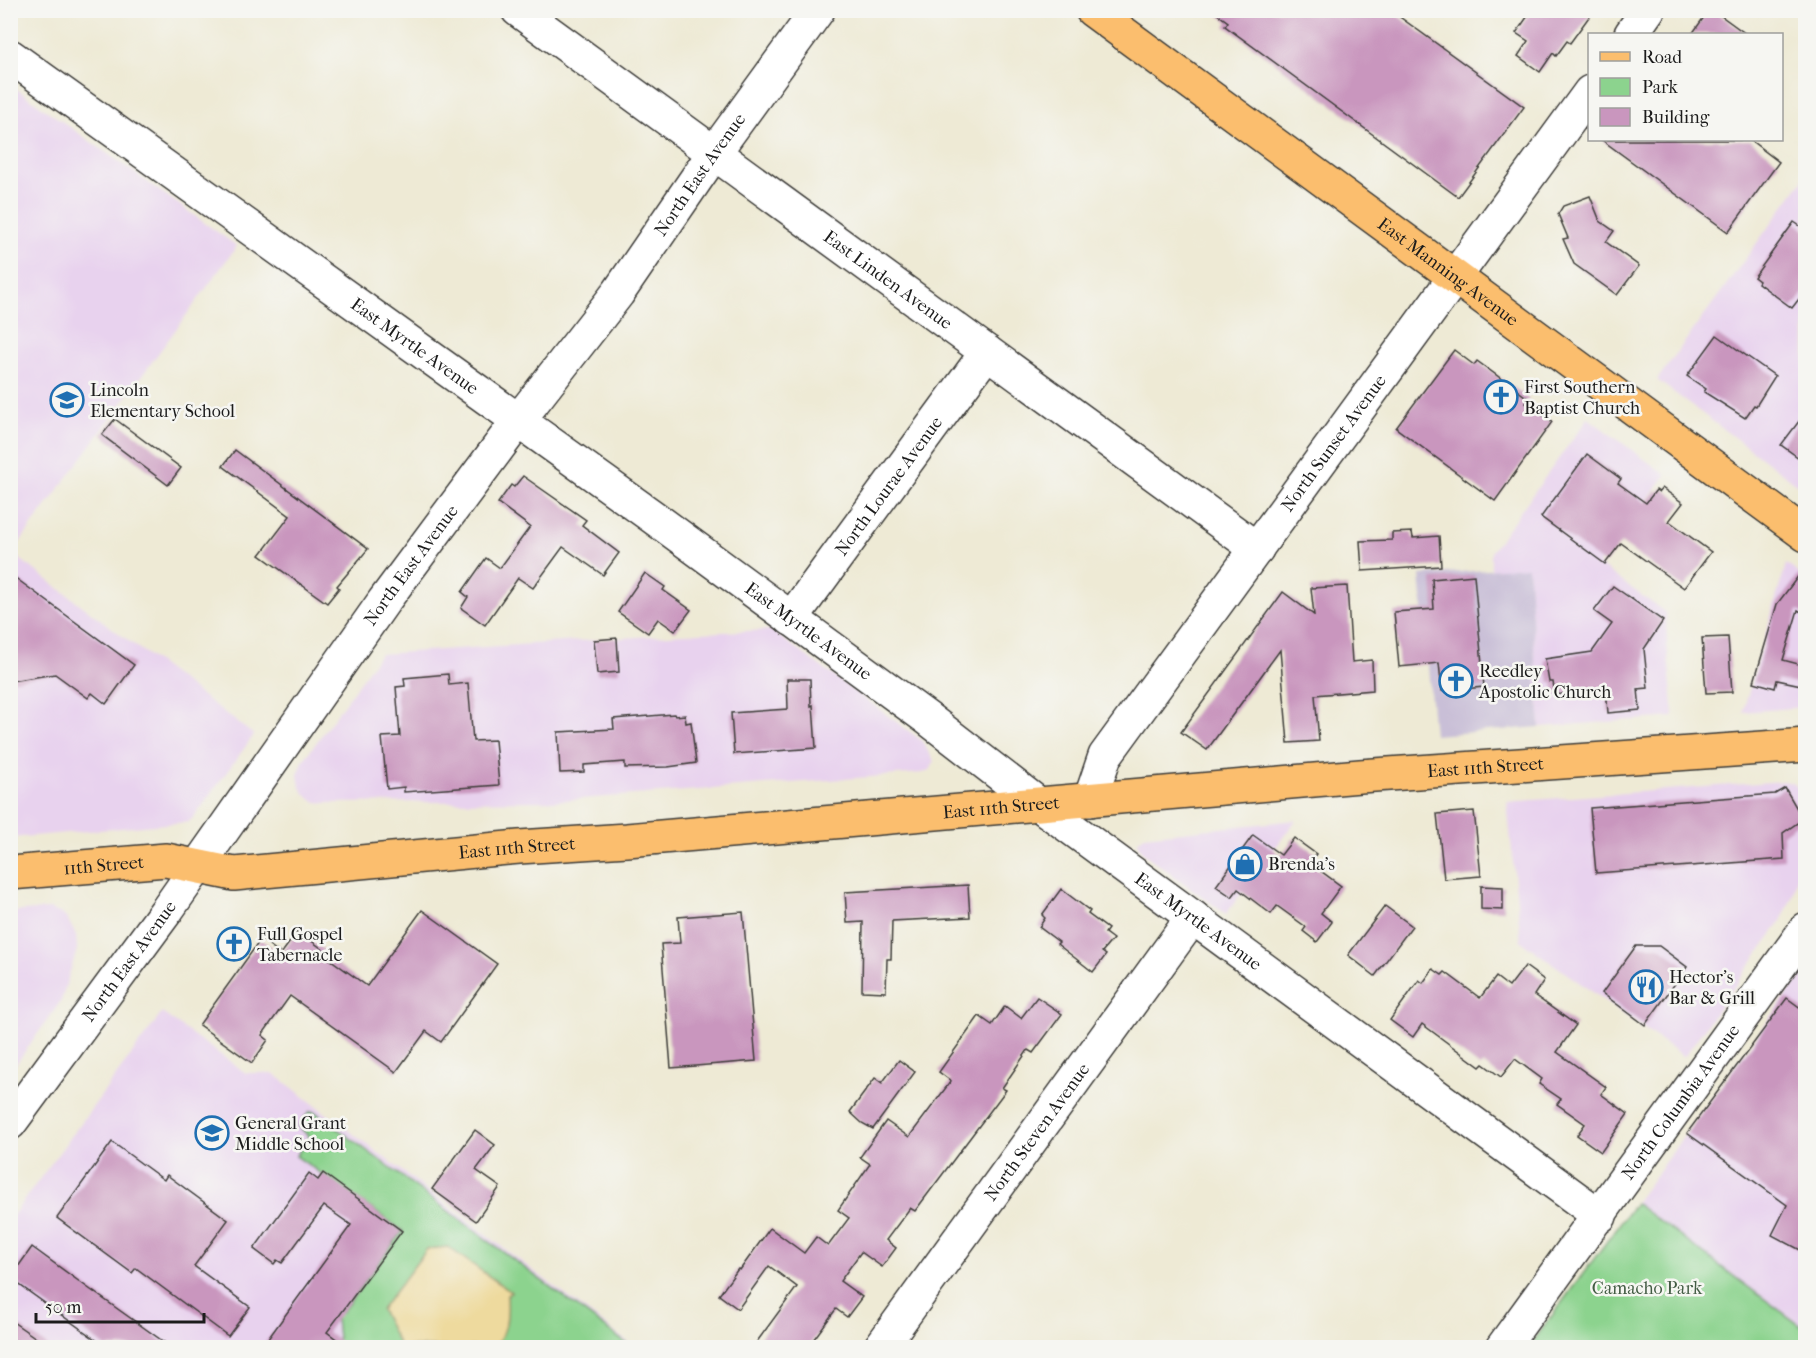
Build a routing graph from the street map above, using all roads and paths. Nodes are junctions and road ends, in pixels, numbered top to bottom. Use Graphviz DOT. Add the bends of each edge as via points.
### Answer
graph roads {
  1 [pos="518,10"];
  2 [pos="818,10"];
  3 [pos="1092,10"];
  4 [pos="1648,10"];
  5 [pos="1632,33"];
  6 [pos="10,56"];
  7 [pos="1588,95"];
  8 [pos="714,153"];
  9 [pos="1455,277"];
  10 [pos="987,352"];
  11 [pos="518,421"];
  12 [pos="1806,535"];
  13 [pos="1257,549"];
  14 [pos="791,619"];
  15 [pos="1806,745"];
  16 [pos="1090,801"];
  17 [pos="1041,806"];
  18 [pos="198,866"];
  19 [pos="10,873"];
  20 [pos="1193,917"];
  21 [pos="1806,929"];
  22 [pos="10,1123"];
  23 [pos="1600,1216"];
  24 [pos="880,1347"];
  25 [pos="1502,1347"];
  1 -- 8 [label="street, East Linden Avenue"];
  2 -- 8 [label="street, North East Avenue"];
  3 -- 9 [label="main road, East Manning Avenue"];
  4 -- 5 [label="street"];
  6 -- 11 [label="street, East Myrtle Avenue"];
  7 -- 9 [label="street, North Sunset Avenue"];
  8 -- 10 [label="street, East Linden Avenue"];
  8 -- 11 [label="street, North East Avenue" via="618,293"];
  9 -- 12 [label="main road, East Manning Avenue"];
  9 -- 13 [label="street, North Sunset Avenue"];
  10 -- 13 [label="street, East Linden Avenue"];
  10 -- 14 [label="street, North Lourae Avenue"];
  11 -- 14 [label="street, East Myrtle Avenue"];
  11 -- 18 [label="street, North East Avenue" via="384,601"];
  13 -- 16 [label="street, North Sunset Avenue" via="1105,756"];
  14 -- 17 [label="street, East Myrtle Avenue"];
  15 -- 16 [label="main road, East 11th Street" via="1509,765"];
  16 -- 17 [label="main road, East 11th Street"];
  17 -- 18 [label="main road, East 11th Street" via="519,846 234,874"];
  17 -- 20 [label="street, East Myrtle Avenue"];
  18 -- 19 [label="main road, 11th Street" via="166,860"];
  18 -- 22 [label="street, North East Avenue"];
  20 -- 23 [label="street, East Myrtle Avenue"];
  20 -- 24 [label="street, North Steven Avenue"];
  21 -- 23 [label="street, North Columbia Avenue"];
  23 -- 25 [label="street, North Columbia Avenue"];
}
